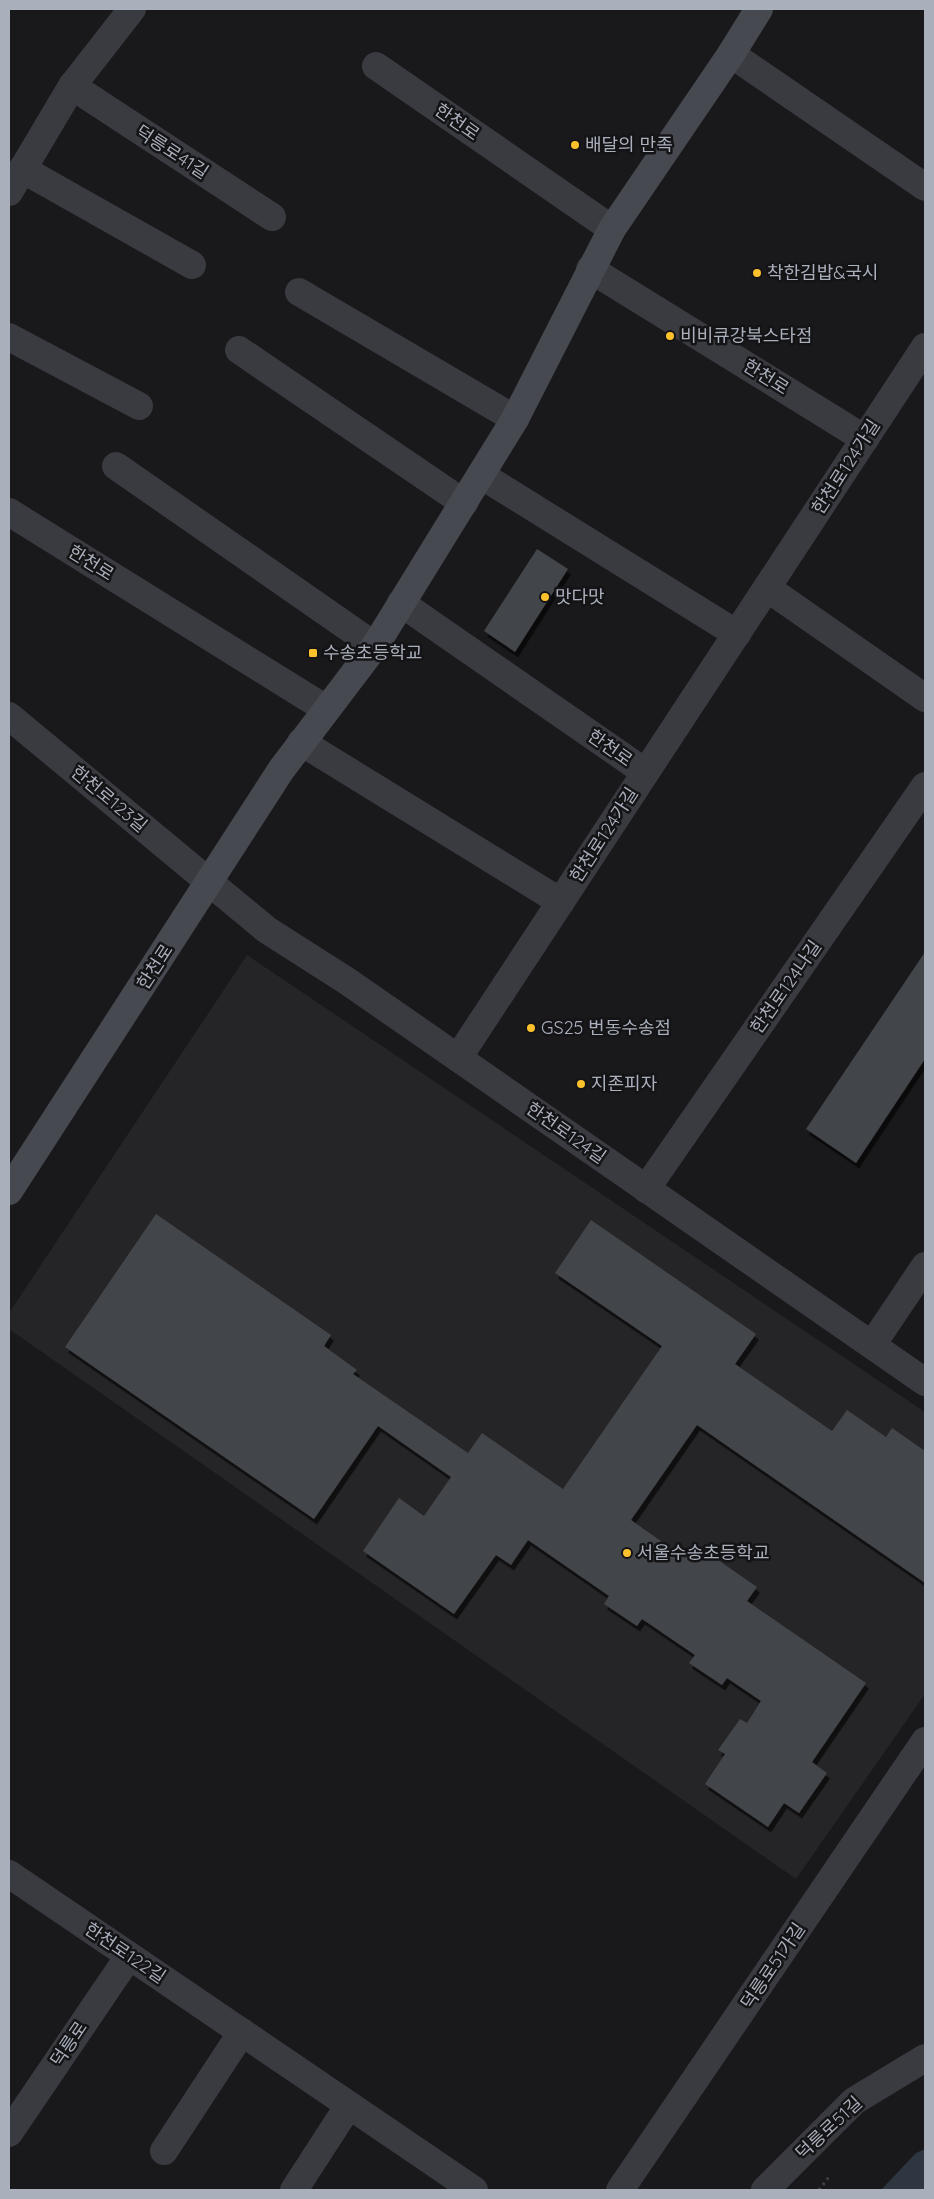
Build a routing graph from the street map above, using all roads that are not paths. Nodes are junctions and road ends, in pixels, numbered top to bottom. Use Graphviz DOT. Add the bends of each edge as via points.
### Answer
graph roads {
  1 [pos="132,9"];
  2 [pos="759,9"];
  3 [pos="731,54"];
  4 [pos="376,66"];
  5 [pos="72,86"];
  6 [pos="22,168"];
  7 [pos="925,187"];
  8 [pos="9,192"];
  9 [pos="272,217"];
  10 [pos="612,229"];
  11 [pos="192,265"];
  12 [pos="590,269"];
  13 [pos="299,292"];
  14 [pos="9,337"];
  15 [pos="925,347"];
  16 [pos="239,350"];
  17 [pos="139,406"];
  18 [pos="515,420"];
  19 [pos="865,438"];
  20 [pos="116,466"];
  21 [pos="481,475"];
  22 [pos="464,503"];
  23 [pos="9,512"];
  24 [pos="767,588"];
  25 [pos="401,604"];
  26 [pos="736,634"];
  27 [pos="375,646"];
  28 [pos="925,698"];
  29 [pos="326,709"];
  30 [pos="9,716"];
  31 [pos="301,742"];
  32 [pos="646,772"];
  33 [pos="925,786"];
  34 [pos="209,882"];
  35 [pos="561,902"];
  36 [pos="458,1058"];
  37 [pos="646,1189"];
  38 [pos="9,1191"];
  39 [pos="925,1266"];
  40 [pos="872,1345"];
  41 [pos="925,1382"];
  42 [pos="925,1741"];
  43 [pos="9,1874"];
  44 [pos="129,1956"];
  45 [pos="242,2032"];
  46 [pos="925,2058"];
  47 [pos="349,2105"];
  48 [pos="9,2133"];
  49 [pos="164,2151"];
  50 [pos="294,2190"];
  51 [pos="474,2190"];
  52 [pos="620,2190"];
  53 [pos="765,2190"];
  1 -- 5 [label="street"];
  2 -- 3 [label="main road, 한천로"];
  3 -- 7 [label="street"];
  3 -- 10 [label="main road, 한천로"];
  4 -- 10 [label="street, 한천로"];
  5 -- 6 [label="street"];
  5 -- 9 [label="street, 덕릉로41길"];
  6 -- 8 [label="street"];
  6 -- 11 [label="street"];
  10 -- 12 [label="main road, 한천로"];
  12 -- 18 [label="main road, 한천로"];
  12 -- 19 [label="street, 한천로"];
  13 -- 18 [label="street"];
  14 -- 17 [label="street"];
  15 -- 19 [label="street, 한천로124가길"];
  16 -- 22 [label="street"];
  18 -- 21 [label="main road, 한천로"];
  19 -- 24 [label="street, 한천로124가길"];
  20 -- 27 [label="street"];
  21 -- 22 [label="main road, 한천로"];
  21 -- 26 [label="street"];
  22 -- 25 [label="main road, 한천로"];
  23 -- 29 [label="street, 한천로"];
  24 -- 26 [label="street, 한천로124가길"];
  24 -- 28 [label="street"];
  25 -- 27 [label="main road, 한천로"];
  25 -- 32 [label="street, 한천로"];
  26 -- 32 [label="street, 한천로124가길"];
  27 -- 29 [label="main road, 한천로"];
  29 -- 31 [label="main road, 한천로"];
  30 -- 34 [label="street, 한천로123길"];
  31 -- 34 [label="main road, 한천로"];
  31 -- 35 [label="street"];
  32 -- 35 [label="street, 한천로124가길"];
  33 -- 37 [label="street, 한천로124나길"];
  34 -- 36 [label="street, 한천로124길" via="267,930"];
  34 -- 38 [label="main road, 한천로"];
  35 -- 36 [label="street, 한천로124가길"];
  36 -- 37 [label="street, 한천로124길"];
  37 -- 40 [label="street, 한천로124길"];
  39 -- 40 [label="street"];
  40 -- 41 [label="street, 한천로124길"];
  42 -- 52 [label="street, 덕릉로51가길"];
  43 -- 44 [label="street, 한천로122길"];
  44 -- 45 [label="street, 한천로122길"];
  44 -- 48 [label="street, 덕릉로"];
  45 -- 47 [label="street, 한천로122길"];
  45 -- 49 [label="street"];
  46 -- 53 [label="street, 덕릉로51길" via="854,2101"];
  47 -- 50 [label="street"];
  47 -- 51 [label="street, 한천로122길"];
}
